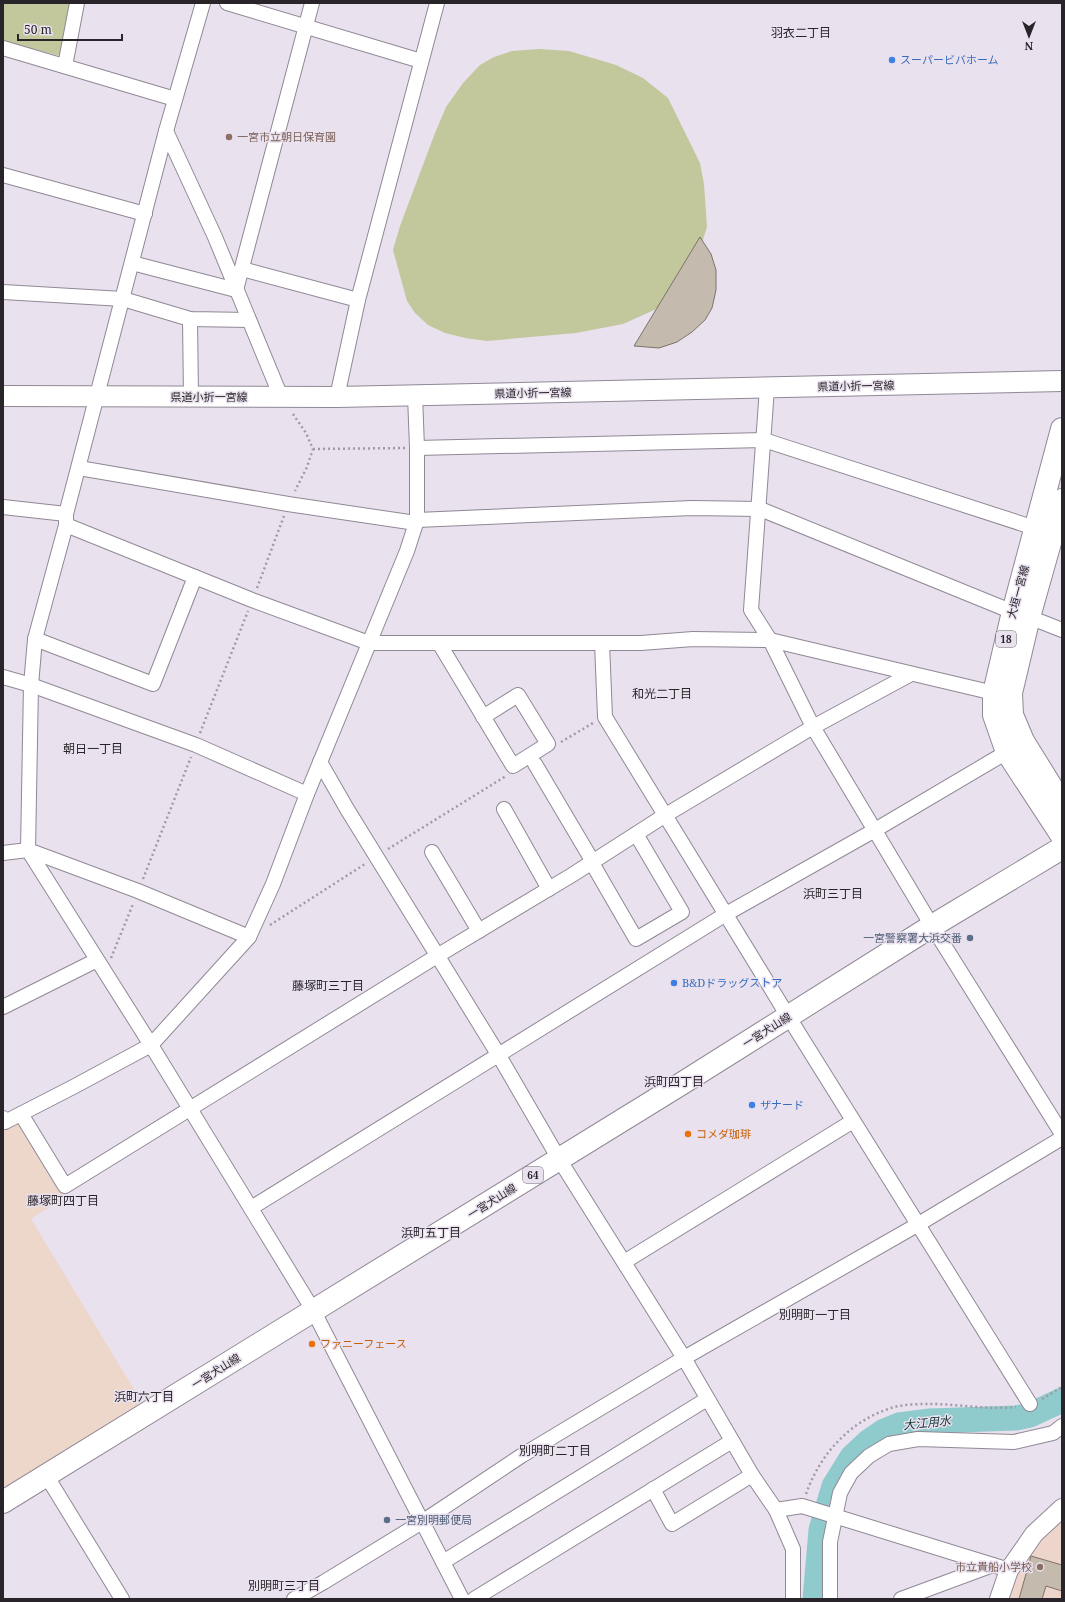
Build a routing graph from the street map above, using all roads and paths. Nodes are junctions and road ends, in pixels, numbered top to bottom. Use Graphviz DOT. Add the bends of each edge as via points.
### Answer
graph roads {
  1 [pos="77,3"];
  2 [pos="203,3"];
  3 [pos="227,3"];
  4 [pos="312,3"];
  5 [pos="437,3"];
  6 [pos="306,27"];
  7 [pos="3,48"];
  8 [pos="421,61"];
  9 [pos="65,66"];
  10 [pos="175,99"];
  11 [pos="166,131"];
  12 [pos="3,174"];
  13 [pos="145,214"];
  14 [pos="132,263"];
  15 [pos="242,268"];
  16 [pos="236,290"];
  17 [pos="3,292"];
  18 [pos="123,298"];
  19 [pos="358,300"];
  20 [pos="190,319"];
  21 [pos="249,320"];
  22 [pos="1062,381"];
  23 [pos="767,388"];
  24 [pos="415,395"];
  25 [pos="3,396"];
  26 [pos="98,396"];
  27 [pos="191,397"];
  28 [pos="281,397"];
  29 [pos="337,397"];
  30 [pos="1062,429"];
  31 [pos="764,440"];
  32 [pos="417,448"];
  33 [pos="313,449"];
  34 [pos="79,468"];
  35 [pos="1062,500"];
  36 [pos="288,504"];
  37 [pos="3,507"];
  38 [pos="760,509"];
  39 [pos="66,519"];
  40 [pos="416,522"];
  41 [pos="1050,532"];
  42 [pos="195,577"];
  43 [pos="252,600"];
  44 [pos="1021,614"];
  45 [pos="1062,630"];
  46 [pos="35,639"];
  47 [pos="770,640"];
  48 [pos="368,642"];
  49 [pos="439,643"];
  50 [pos="602,643"];
  51 [pos="911,674"];
  52 [pos="3,677"];
  53 [pos="31,685"];
  54 [pos="994,693"];
  55 [pos="483,717"];
  56 [pos="605,717"];
  57 [pos="813,727"];
  58 [pos="196,744"];
  59 [pos="558,744"];
  60 [pos="1007,752"];
  61 [pos="320,762"];
  62 [pos="535,764"];
  63 [pos="509,774"];
  64 [pos="307,794"];
  65 [pos="1062,804"];
  66 [pos="504,809"];
  67 [pos="664,816"];
  68 [pos="875,830"];
  69 [pos="636,834"];
  70 [pos="1062,836"];
  71 [pos="1062,848"];
  72 [pos="28,850"];
  73 [pos="432,852"];
  74 [pos="3,853"];
  75 [pos="376,856"];
  76 [pos="592,862"];
  77 [pos="549,889"];
  78 [pos="138,891"];
  79 [pos="726,914"];
  80 [pos="932,926"];
  81 [pos="479,931"];
  82 [pos="250,936"];
  83 [pos="437,956"];
  84 [pos="96,960"];
  85 [pos="105,974"];
  86 [pos="3,1007"];
  87 [pos="788,1017"];
  88 [pos="151,1045"];
  89 [pos="498,1054"];
  90 [pos="189,1110"];
  91 [pos="21,1114"];
  92 [pos="3,1118"];
  93 [pos="853,1121"];
  94 [pos="1062,1134"];
  95 [pos="1062,1138"];
  96 [pos="559,1159"];
  97 [pos="251,1208"];
  98 [pos="917,1225"];
  99 [pos="624,1262"];
  100 [pos="313,1310"];
  101 [pos="684,1358"];
  102 [pos="707,1399"];
  103 [pos="1030,1404"];
  104 [pos="1062,1426"];
  105 [pos="732,1441"];
  106 [pos="752,1475"];
  107 [pos="46,1476"];
  108 [pos="653,1489"];
  109 [pos="3,1502"];
  110 [pos="1062,1508"];
  111 [pos="776,1510"];
  112 [pos="833,1516"];
  113 [pos="422,1522"];
  114 [pos="443,1562"];
  115 [pos="1001,1567"];
  116 [pos="122,1599"];
  117 [pos="294,1599"];
  118 [pos="462,1599"];
  119 [pos="474,1599"];
  120 [pos="793,1599"];
  121 [pos="830,1599"];
  122 [pos="901,1599"];
  123 [pos="999,1599"];
  1 -- 9 [label="street"];
  2 -- 10 [label="street"];
  3 -- 6 [label="street"];
  4 -- 6 [label="street"];
  5 -- 8 [label="street"];
  6 -- 8 [label="street"];
  6 -- 15 [label="street"];
  7 -- 9 [label="street"];
  8 -- 19 [label="street"];
  9 -- 10 [label="street"];
  10 -- 11 [label="street"];
  11 -- 13 [label="street"];
  11 -- 16 [label="street" via="215,237"];
  12 -- 13 [label="street"];
  13 -- 14 [label="street"];
  14 -- 16 [label="street"];
  14 -- 18 [label="street"];
  15 -- 16 [label="street"];
  15 -- 19 [label="street"];
  16 -- 21 [label="street"];
  17 -- 18 [label="street"];
  18 -- 20 [label="street"];
  18 -- 26 [label="street"];
  19 -- 29 [label="street"];
  20 -- 21 [label="street"];
  20 -- 27 [label="street"];
  21 -- 28 [label="street"];
  22 -- 23 [label="main road, 県道小折一宮線"];
  23 -- 24 [label="main road, 県道小折一宮線"];
  23 -- 31 [label="street"];
  24 -- 29 [label="main road, 県道小折一宮線"];
  24 -- 32 [label="street"];
  25 -- 26 [label="main road, 県道小折一宮線"];
  26 -- 27 [label="main road, 県道小折一宮線"];
  26 -- 34 [label="street"];
  27 -- 28 [label="main road, 県道小折一宮線"];
  28 -- 29 [label="main road, 県道小折一宮線"];
  28 -- 33 [label="path" via="306,433"];
  30 -- 41 [label="main road, 大垣一宮線 / 18"];
  31 -- 32 [label="street"];
  31 -- 38 [label="street"];
  31 -- 41 [label="street"];
  32 -- 33 [label="path"];
  32 -- 40 [label="street"];
  33 -- 36 [label="path"];
  34 -- 36 [label="street"];
  34 -- 39 [label="street"];
  35 -- 41 [label="main road, 大垣一宮線 / 18"];
  36 -- 40 [label="street"];
  36 -- 43 [label="path"];
  37 -- 39 [label="street"];
  38 -- 40 [label="street" via="692,508"];
  38 -- 44 [label="street"];
  38 -- 47 [label="street" via="751,610"];
  39 -- 42 [label="street"];
  39 -- 46 [label="street"];
  40 -- 48 [label="street" via="407,551"];
  41 -- 44 [label="main road, 大垣一宮線 / 18"];
  42 -- 43 [label="street"];
  42 -- 46 [label="street" via="152,684"];
  43 -- 48 [label="street"];
  43 -- 58 [label="path"];
  44 -- 45 [label="street"];
  44 -- 54 [label="main road, 大垣一宮線 / 18"];
  44 -- 65 [label="main road, 大垣一宮線 / 18" via="1011,693 1012,715 1023,741"];
  46 -- 53 [label="street"];
  47 -- 50 [label="street" via="693,639"];
  47 -- 51 [label="street"];
  47 -- 57 [label="street"];
  48 -- 49 [label="street"];
  48 -- 61 [label="street"];
  49 -- 50 [label="street"];
  49 -- 55 [label="street"];
  50 -- 56 [label="street"];
  51 -- 54 [label="street"];
  51 -- 57 [label="street"];
  52 -- 53 [label="street"];
  53 -- 58 [label="street"];
  53 -- 72 [label="street"];
  54 -- 60 [label="main road, 大垣一宮線 / 18" via="994,715"];
  55 -- 55 [label="street" via="513,766 548,744 518,695"];
  56 -- 59 [label="path"];
  56 -- 67 [label="street"];
  57 -- 67 [label="street"];
  57 -- 68 [label="street"];
  58 -- 64 [label="street"];
  58 -- 78 [label="path"];
  60 -- 68 [label="street"];
  60 -- 70 [label="main road, 大垣一宮線 / 18"];
  61 -- 64 [label="street"];
  61 -- 75 [label="street"];
  62 -- 76 [label="street"];
  63 -- 75 [label="path"];
  64 -- 82 [label="street"];
  66 -- 77 [label="street"];
  67 -- 69 [label="street"];
  67 -- 79 [label="street"];
  68 -- 79 [label="street"];
  68 -- 80 [label="street"];
  69 -- 76 [label="street"];
  69 -- 76 [label="street" via="682,912 636,939"];
  71 -- 80 [label="main road, 一宮犬山線 / 64"];
  72 -- 74 [label="street"];
  72 -- 78 [label="street"];
  72 -- 84 [label="street"];
  73 -- 81 [label="street"];
  75 -- 82 [label="path"];
  75 -- 83 [label="street"];
  76 -- 77 [label="street"];
  77 -- 81 [label="street"];
  78 -- 82 [label="street"];
  78 -- 85 [label="path"];
  79 -- 87 [label="street"];
  79 -- 89 [label="street"];
  80 -- 87 [label="main road, 一宮犬山線 / 64"];
  80 -- 94 [label="street"];
  81 -- 83 [label="street"];
  82 -- 88 [label="street"];
  83 -- 89 [label="street"];
  83 -- 90 [label="street"];
  84 -- 85 [label="street"];
  84 -- 86 [label="street"];
  85 -- 88 [label="street"];
  87 -- 93 [label="street"];
  87 -- 96 [label="main road, 一宮犬山線 / 64"];
  88 -- 90 [label="street"];
  88 -- 91 [label="street"];
  89 -- 96 [label="street"];
  89 -- 97 [label="street"];
  90 -- 91 [label="street" via="65,1186"];
  90 -- 97 [label="street"];
  91 -- 92 [label="street" via="5,1122"];
  93 -- 98 [label="street"];
  93 -- 99 [label="street"];
  95 -- 98 [label="street"];
  96 -- 99 [label="street"];
  96 -- 100 [label="main road, 一宮犬山線 / 64"];
  97 -- 100 [label="street"];
  98 -- 101 [label="street"];
  98 -- 103 [label="street"];
  99 -- 101 [label="street"];
  100 -- 107 [label="main road, 一宮犬山線 / 64"];
  100 -- 113 [label="street"];
  101 -- 102 [label="street"];
  101 -- 113 [label="street" via="521,1456"];
  102 -- 105 [label="street"];
  102 -- 114 [label="street"];
  104 -- 112 [label="street" via="1053,1433 1014,1442 918,1439 889,1444 869,1456 851,1473 840,1493"];
  105 -- 106 [label="street"];
  105 -- 108 [label="street"];
  106 -- 108 [label="street" via="672,1524"];
  106 -- 111 [label="street"];
  107 -- 109 [label="main road, 一宮犬山線 / 64"];
  107 -- 116 [label="street"];
  108 -- 119 [label="street"];
  110 -- 115 [label="street"];
  111 -- 112 [label="street" via="802,1506"];
  111 -- 120 [label="street" via="794,1549"];
  112 -- 115 [label="street"];
  112 -- 121 [label="street" via="830,1542"];
  113 -- 114 [label="street"];
  113 -- 117 [label="street"];
  114 -- 118 [label="street"];
  115 -- 122 [label="street"];
  115 -- 123 [label="street"];
}
